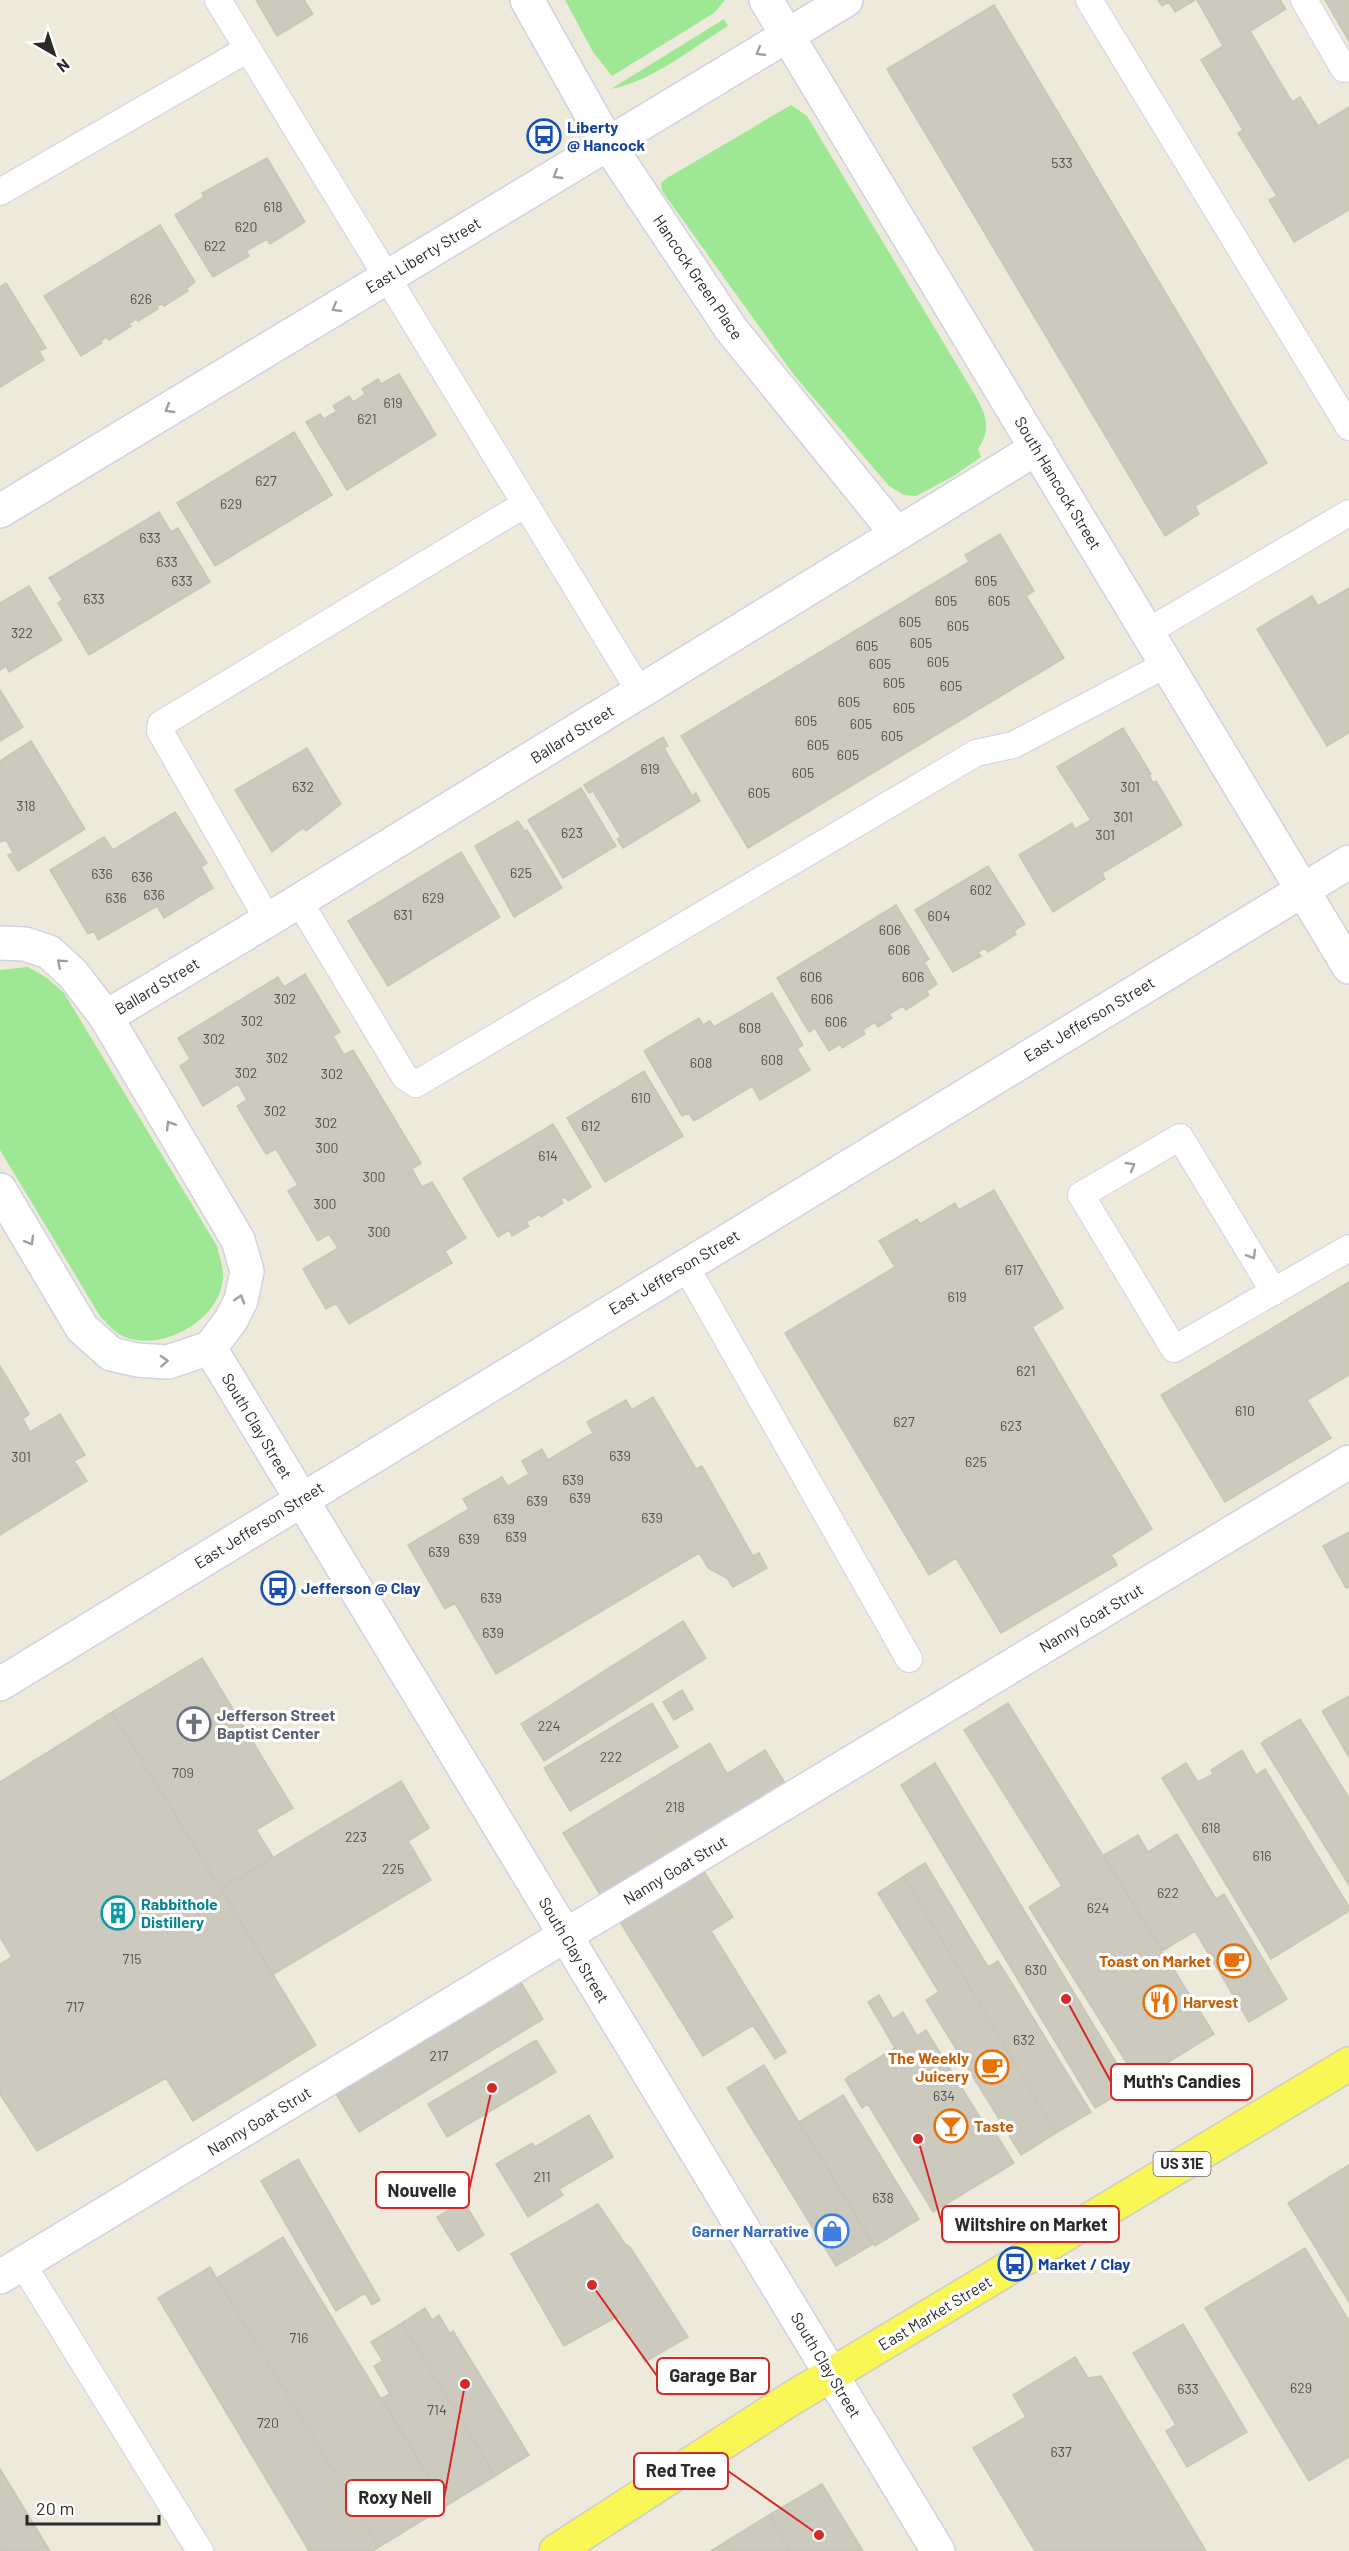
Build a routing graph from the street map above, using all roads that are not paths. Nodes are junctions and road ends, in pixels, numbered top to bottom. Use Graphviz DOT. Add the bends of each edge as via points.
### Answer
graph roads {
  1 [pos="218,0"];
  2 [pos="527,0"];
  3 [pos="766,0"];
  4 [pos="846,0"];
  5 [pos="1089,0"];
  6 [pos="1304,0"];
  7 [pos="788,35"];
  8 [pos="248,49"];
  9 [pos="1344,69"];
  10 [pos="608,144"];
  11 [pos="0,192"];
  12 [pos="386,277"];
  13 [pos="1349,427"];
  14 [pos="1037,448"];
  15 [pos="525,504"];
  16 [pos="0,511"];
  17 [pos="1349,513"];
  18 [pos="897,534"];
  19 [pos="1147,632"];
  20 [pos="1167,664"];
  21 [pos="640,692"];
  22 [pos="1349,862"];
  23 [pos="1303,890"];
  24 [pos="299,901"];
  25 [pos="268,920"];
  26 [pos="0,943"];
  27 [pos="1349,967"];
  28 [pos="106,1017"];
  29 [pos="0,1190"];
  30 [pos="1349,1248"];
  31 [pos="685,1265"];
  32 [pos="1274,1292"];
  33 [pos="210,1348"];
  34 [pos="1349,1462"];
  35 [pos="302,1499"];
  36 [pos="909,1659"];
  37 [pos="0,1684"];
  38 [pos="566,1936"];
  39 [pos="1349,2064"];
  40 [pos="11,2270"];
  41 [pos="831,2375"];
  42 [pos="200,2551"];
  43 [pos="556,2551"];
  44 [pos="938,2551"];
  1 -- 8 [label="lane"];
  2 -- 10 [label="street, Hancock Green Place"];
  3 -- 7 [label="street, South Hancock Street"];
  4 -- 7 [label="street, East Liberty Street"];
  5 -- 13 [label="lane"];
  6 -- 9 [label="lane"];
  7 -- 10 [label="street, East Liberty Street, one-way"];
  7 -- 14 [label="street, South Hancock Street"];
  8 -- 11 [label="lane"];
  8 -- 12 [label="lane"];
  10 -- 12 [label="street, East Liberty Street, one-way"];
  10 -- 18 [label="street, Hancock Green Place" via="731,329"];
  12 -- 15 [label="lane"];
  12 -- 16 [label="street, East Liberty Street, one-way"];
  14 -- 18 [label="street, Ballard Street"];
  14 -- 19 [label="street, South Hancock Street"];
  15 -- 21 [label="lane"];
  15 -- 25 [label="lane" via="161,724 160,730"];
  17 -- 19 [label="lane"];
  18 -- 21 [label="street, Ballard Street"];
  19 -- 20 [label="street, South Hancock Street"];
  20 -- 23 [label="street, South Hancock Street"];
  20 -- 24 [label="lane" via="1013,745 976,753 416,1084 405,1077"];
  21 -- 24 [label="street, Ballard Street"];
  22 -- 23 [label="street, East Jefferson Street"];
  23 -- 27 [label="street, South Hancock Street"];
  23 -- 31 [label="street, East Jefferson Street"];
  24 -- 25 [label="street, Ballard Street"];
  25 -- 28 [label="street, Ballard Street"];
  28 -- 26 [label="street, one-way" via="73,974 49,952 25,944"];
  33 -- 28 [label="street, one-way" via="241,1300 247,1271 238,1240"];
  29 -- 33 [label="street, one-way" via="82,1328 111,1354 168,1362"];
  30 -- 32 [label="lane"];
  31 -- 35 [label="street, East Jefferson Street"];
  31 -- 36 [label="lane"];
  32 -- 32 [label="lane, one-way" via="1174,1349 1081,1195 1180,1137"];
  33 -- 35 [label="street, South Clay Street"];
  34 -- 38 [label="street, Nanny Goat Strut"];
  35 -- 37 [label="street, East Jefferson Street"];
  35 -- 38 [label="street, South Clay Street"];
  38 -- 40 [label="street, Nanny Goat Strut"];
  38 -- 41 [label="street, South Clay Street"];
  39 -- 41 [label="main road, East Market Street / US 31E"];
  40 -- 42 [label="lane"];
  41 -- 43 [label="main road, East Market Street / US 31E"];
  41 -- 44 [label="street, South Clay Street"];
}
